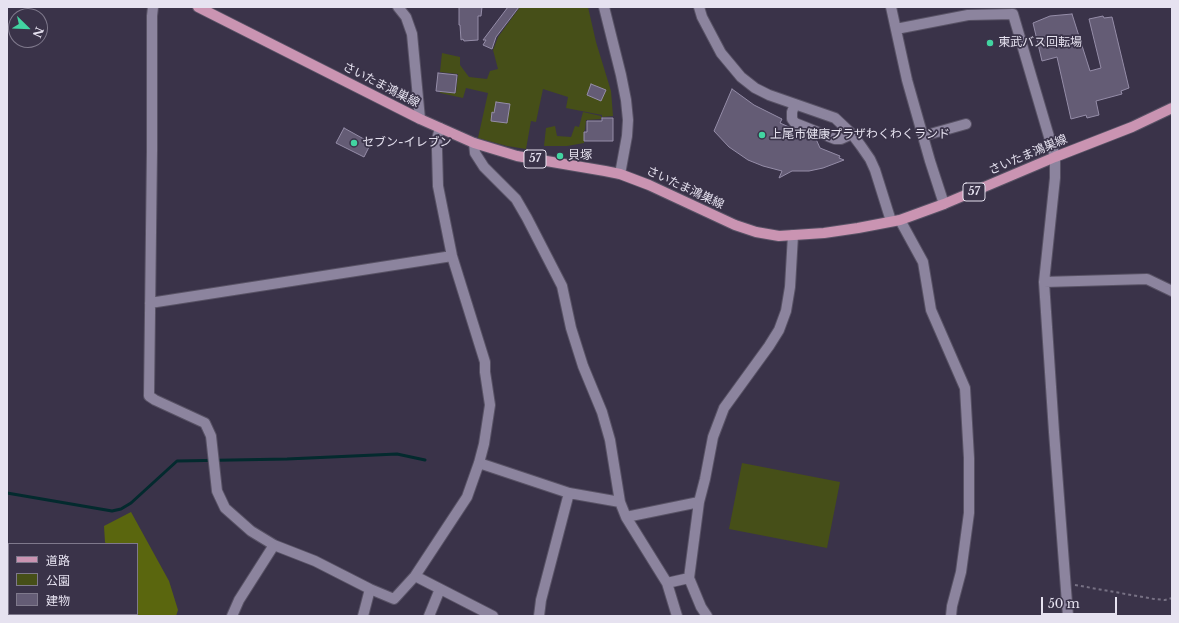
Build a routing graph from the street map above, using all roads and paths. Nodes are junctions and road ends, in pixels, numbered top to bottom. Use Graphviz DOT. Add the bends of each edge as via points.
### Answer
graph roads {
  1 [pos="153,7"];
  2 [pos="198,7"];
  3 [pos="398,7"];
  4 [pos="604,7"];
  5 [pos="699,7"];
  6 [pos="891,7"];
  7 [pos="896,28"];
  8 [pos="795,104"];
  9 [pos="1172,108"];
  10 [pos="420,119"];
  11 [pos="966,124"];
  12 [pos="440,128"];
  13 [pos="852,134"];
  14 [pos="923,136"];
  15 [pos="474,143"];
  16 [pos="1055,157"];
  17 [pos="620,174"];
  18 [pos="944,204"];
  19 [pos="896,220"];
  20 [pos="794,235"];
  21 [pos="452,256"];
  22 [pos="1044,282"];
  23 [pos="1172,291"];
  24 [pos="150,303"];
  25 [pos="479,463"];
  26 [pos="569,493"];
  27 [pos="620,502"];
  28 [pos="699,502"];
  29 [pos="626,517"];
  30 [pos="274,545"];
  31 [pos="415,576"];
  32 [pos="689,578"];
  33 [pos="667,583"];
  34 [pos="1066,584"];
  35 [pos="370,589"];
  36 [pos="440,589"];
  37 [pos="1172,598"];
  38 [pos="232,616"];
  39 [pos="362,616"];
  40 [pos="429,616"];
  41 [pos="493,616"];
  42 [pos="538,616"];
  43 [pos="676,616"];
  44 [pos="707,616"];
  45 [pos="951,616"];
  46 [pos="1068,616"];
  1 -- 24 [label="street"];
  2 -- 10 [label="main road, さいたま鴻巣線 / 57"];
  3 -- 10 [label="street" via="406,17 412,34"];
  4 -- 17 [label="street" via="621,74 628,120"];
  5 -- 8 [label="street" via="721,52 741,77 762,92"];
  6 -- 7 [label="street"];
  7 -- 14 [label="street"];
  7 -- 16 [label="street" via="968,15 1013,14"];
  8 -- 13 [label="street" via="835,118"];
  8 -- 13 [label="street" via="792,118 795,123 835,139"];
  9 -- 16 [label="main road, さいたま鴻巣線 / 57" via="1132,127"];
  10 -- 12 [label="main road, さいたま鴻巣線 / 57"];
  11 -- 14 [label="street"];
  12 -- 15 [label="main road, さいたま鴻巣線 / 57"];
  12 -- 21 [label="street" via="437,150 438,186"];
  13 -- 19 [label="street" via="872,164"];
  14 -- 18 [label="street"];
  15 -- 17 [label="main road, さいたま鴻巣線 / 57" via="517,156"];
  15 -- 27 [label="street" via="475,153 484,167 520,206 562,286 571,328 610,440"];
  16 -- 18 [label="main road, さいたま鴻巣線 / 57"];
  16 -- 22 [label="street"];
  17 -- 20 [label="main road, さいたま鴻巣線 / 57" via="735,225 768,234"];
  18 -- 19 [label="main road, さいたま鴻巣線 / 57"];
  19 -- 20 [label="main road, さいたま鴻巣線 / 57" via="824,233"];
  19 -- 45 [label="street" via="923,262 931,310 965,388 969,513 961,572"];
  20 -- 28 [label="street" via="786,311 779,330 769,346 724,408 713,437"];
  21 -- 24 [label="street"];
  21 -- 25 [label="street" via="485,362 490,405"];
  22 -- 23 [label="street" via="1147,279"];
  22 -- 34 [label="street"];
  24 -- 30 [label="street" via="149,396 205,423 211,436 217,491 225,508 251,531"];
  25 -- 26 [label="street"];
  25 -- 31 [label="street" via="467,497"];
  26 -- 27 [label="street"];
  26 -- 42 [label="street"];
  27 -- 29 [label="street"];
  28 -- 29 [label="street"];
  28 -- 32 [label="street"];
  29 -- 33 [label="street"];
  30 -- 35 [label="street" via="315,560"];
  30 -- 38 [label="street" via="239,600"];
  31 -- 35 [label="street" via="394,599"];
  31 -- 36 [label="street"];
  32 -- 33 [label="street"];
  32 -- 44 [label="street"];
  33 -- 43 [label="street"];
  34 -- 37 [label="path" via="1154,599"];
  34 -- 46 [label="street"];
  35 -- 39 [label="street"];
  36 -- 40 [label="street"];
  36 -- 41 [label="street"];
}
